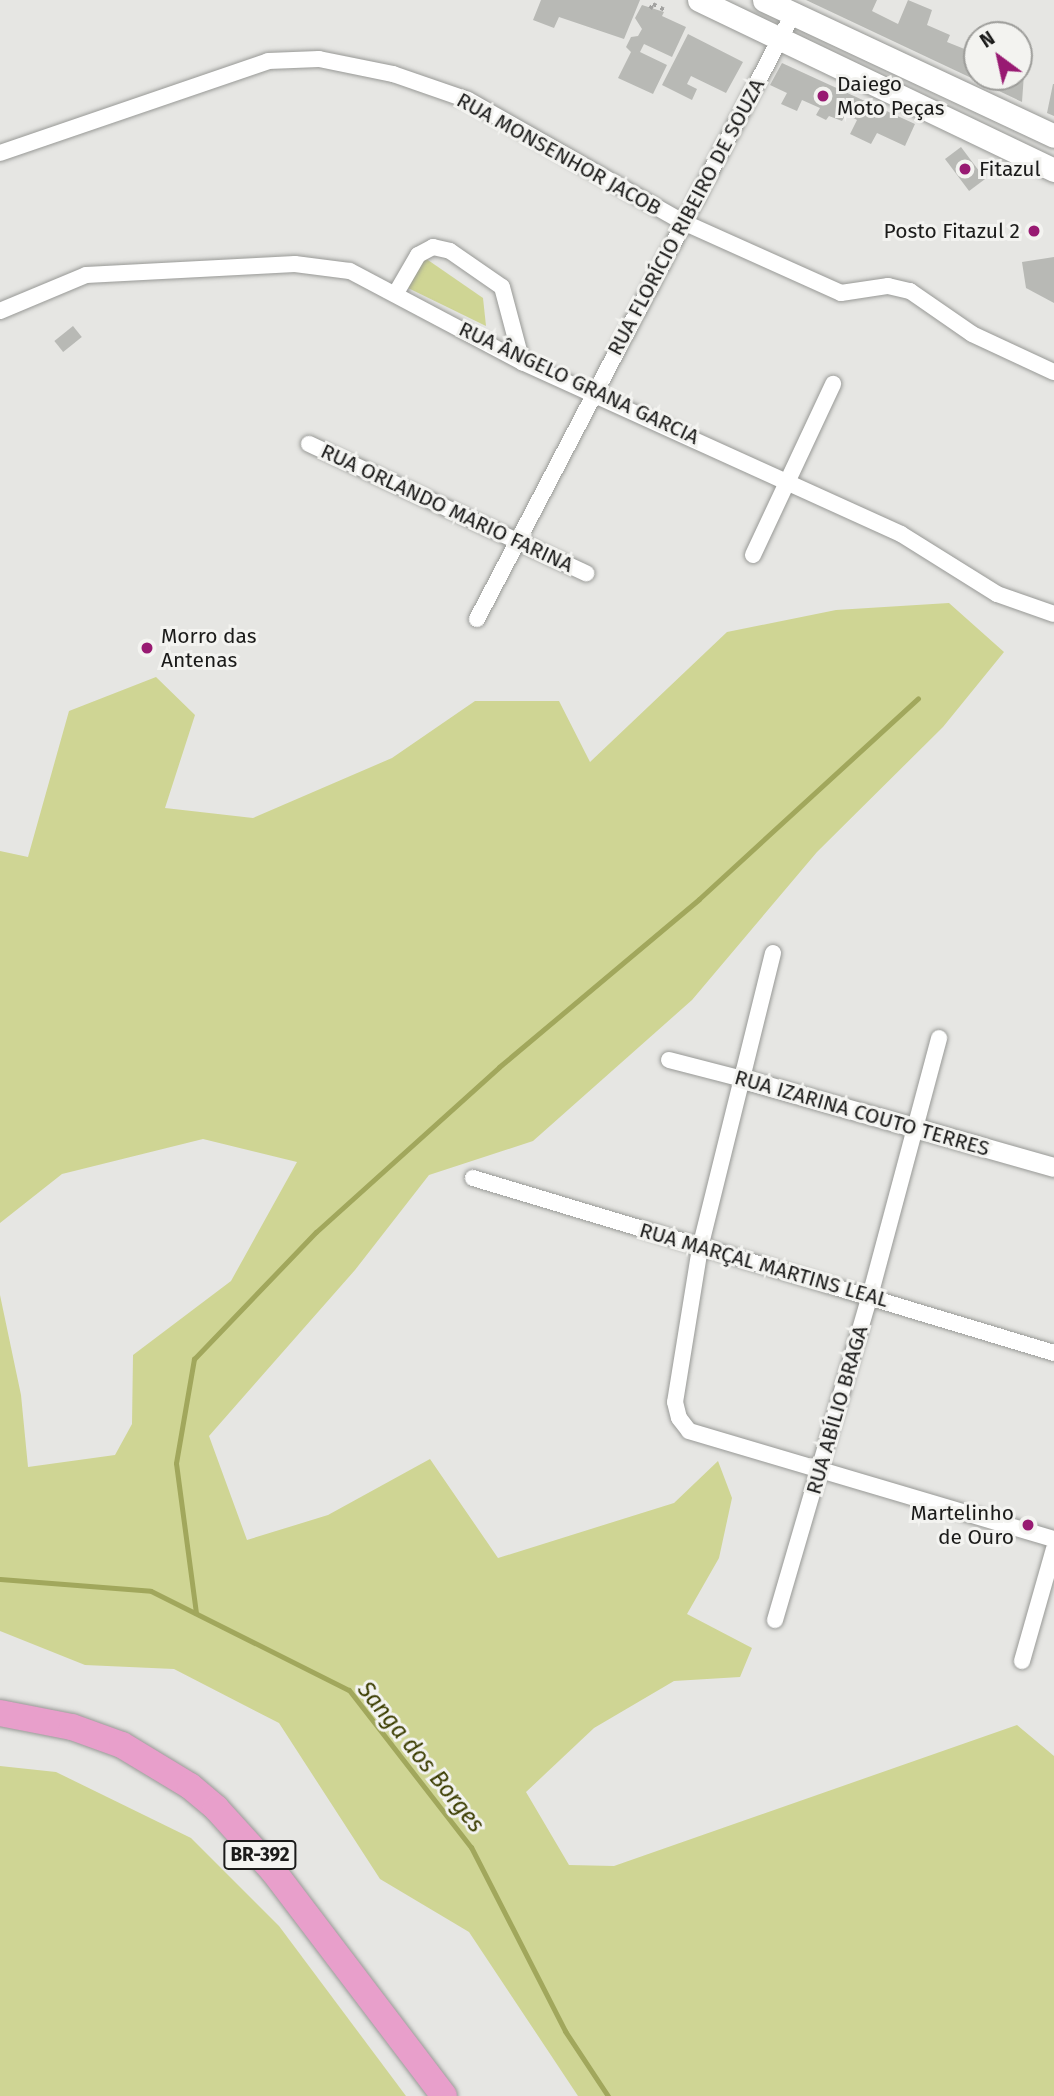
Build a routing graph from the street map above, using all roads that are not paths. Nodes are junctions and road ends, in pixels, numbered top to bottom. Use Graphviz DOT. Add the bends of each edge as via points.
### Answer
graph roads {
  1 [pos="699,0"];
  2 [pos="764,0"];
  3 [pos="793,14"];
  4 [pos="779,39"];
  5 [pos="1003,111"];
  6 [pos="1054,136"];
  7 [pos="992,141"];
  8 [pos="0,153"];
  9 [pos="1054,170"];
  10 [pos="683,222"];
  11 [pos="396,293"];
  12 [pos="0,311"];
  13 [pos="522,362"];
  14 [pos="1054,372"];
  15 [pos="833,384"];
  16 [pos="594,392"];
  17 [pos="309,444"];
  18 [pos="786,478"];
  19 [pos="521,540"];
  20 [pos="752,555"];
  21 [pos="586,573"];
  22 [pos="1054,614"];
  23 [pos="477,619"];
  24 [pos="774,953"];
  25 [pos="939,1038"];
  26 [pos="669,1060"];
  27 [pos="743,1079"];
  28 [pos="915,1126"];
  29 [pos="1054,1167"];
  30 [pos="473,1178"];
  31 [pos="700,1248"];
  32 [pos="870,1296"];
  33 [pos="1054,1353"];
  34 [pos="820,1472"];
  35 [pos="1054,1539"];
  36 [pos="1054,1549"];
  37 [pos="775,1620"];
  38 [pos="1022,1661"];
  39 [pos="0,1713"];
  40 [pos="444,2096"];
  1 -- 4 [label="main road"];
  2 -- 3 [label="main road"];
  3 -- 4 [label="street, RUA FLORÍCIO RIBEIRO DE SOUZA"];
  3 -- 5 [label="main road"];
  4 -- 7 [label="main road"];
  4 -- 10 [label="street, RUA FLORÍCIO RIBEIRO DE SOUZA"];
  5 -- 6 [label="main road"];
  5 -- 7 [label="main road"];
  7 -- 9 [label="main road"];
  8 -- 10 [label="street, RUA MONSENHOR JACOB" via="268,61 319,59 393,74 468,100"];
  10 -- 14 [label="street, RUA MONSENHOR JACOB" via="841,293 888,286 911,291 972,334"];
  10 -- 16 [label="street, RUA FLORÍCIO RIBEIRO DE SOUZA"];
  11 -- 12 [label="street, RUA ÂNGELO GRANA GARCIA" via="350,271 295,264 137,271 86,275"];
  11 -- 13 [label="street, RUA ÂNGELO GRANA GARCIA"];
  11 -- 13 [label="street" via="418,256 433,247 450,251 502,287"];
  13 -- 16 [label="street, RUA ÂNGELO GRANA GARCIA"];
  15 -- 18 [label="street"];
  16 -- 18 [label="street, RUA ÂNGELO GRANA GARCIA"];
  16 -- 19 [label="street, RUA FLORÍCIO RIBEIRO DE SOUZA"];
  17 -- 19 [label="street, RUA ORLANDO MARIO FARINA"];
  18 -- 20 [label="street"];
  18 -- 22 [label="street, RUA ÂNGELO GRANA GARCIA" via="927,547 997,594"];
  19 -- 21 [label="street, RUA ORLANDO MARIO FARINA"];
  19 -- 23 [label="street, RUA FLORÍCIO RIBEIRO DE SOUZA"];
  24 -- 27 [label="street"];
  25 -- 28 [label="street, RUA ABÍLIO BRAGA"];
  26 -- 27 [label="street, RUA IZARINA COUTO TERRES"];
  27 -- 28 [label="street, RUA IZARINA COUTO TERRES"];
  27 -- 31 [label="street"];
  28 -- 29 [label="street, RUA IZARINA COUTO TERRES"];
  28 -- 32 [label="street, RUA ABÍLIO BRAGA"];
  30 -- 31 [label="street, RUA MARÇAL MARTINS LEAL"];
  31 -- 32 [label="street, RUA MARÇAL MARTINS LEAL"];
  31 -- 34 [label="street" via="675,1402 689,1431"];
  32 -- 33 [label="street, RUA MARÇAL MARTINS LEAL"];
  32 -- 34 [label="street, RUA ABÍLIO BRAGA"];
  34 -- 35 [label="street"];
  34 -- 37 [label="street, RUA ABÍLIO BRAGA"];
  36 -- 38 [label="street"];
  39 -- 40 [label="highway, BR-392" via="72,1727 122,1745 190,1786 216,1808 304,1910"];
}
